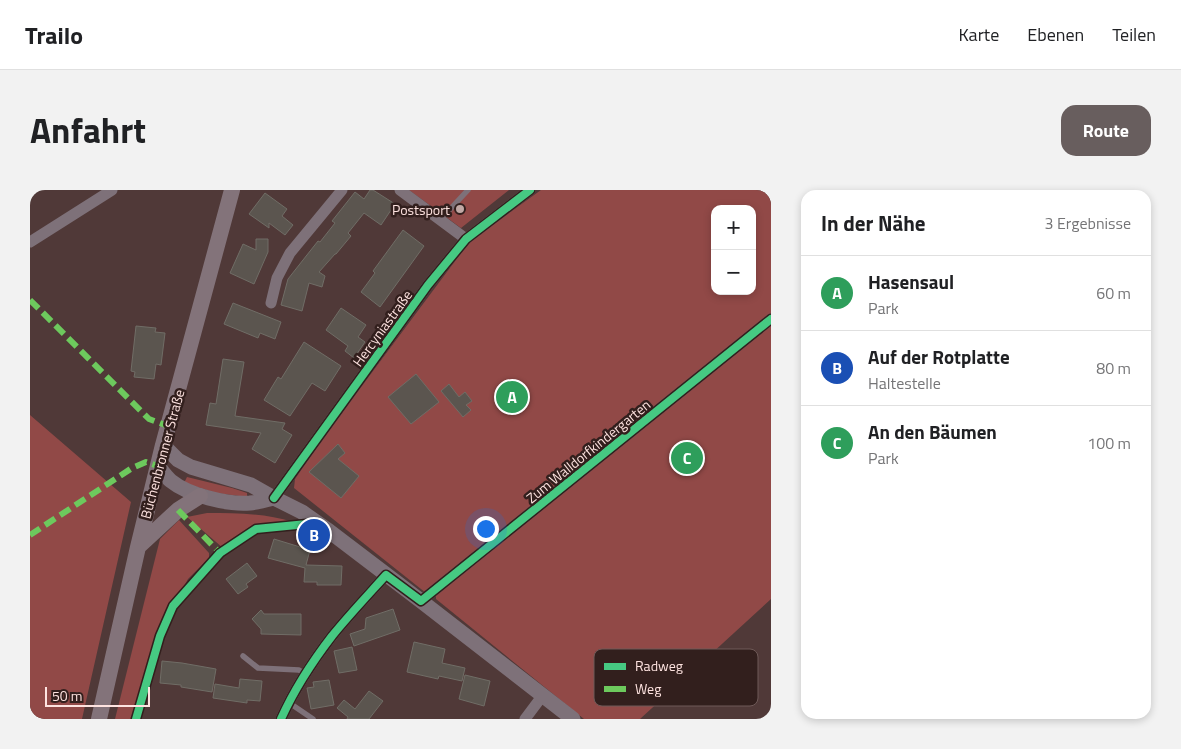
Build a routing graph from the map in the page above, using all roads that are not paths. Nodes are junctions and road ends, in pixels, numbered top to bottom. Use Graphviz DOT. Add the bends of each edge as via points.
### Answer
graph roads {
  1 [pos="112,190"];
  2 [pos="232,190"];
  3 [pos="342,190"];
  4 [pos="400,190"];
  5 [pos="468,190"];
  6 [pos="530,190"];
  7 [pos="441,219"];
  8 [pos="466,238"];
  9 [pos="30,242"];
  10 [pos="271,303"];
  11 [pos="771,319"];
  12 [pos="163,445"];
  13 [pos="158,466"];
  14 [pos="200,496"];
  15 [pos="274,498"];
  16 [pos="138,547"];
  17 [pos="386,575"];
  18 [pos="421,601"];
  19 [pos="243,656"];
  20 [pos="305,674"];
  21 [pos="543,695"];
  22 [pos="288,702"];
  23 [pos="99,719"];
  24 [pos="281,719"];
  25 [pos="313,719"];
  26 [pos="525,719"];
  27 [pos="573,719"];
  1 -- 9 [label="street"];
  2 -- 12 [label="main road, Büchenbronner Straße"];
  3 -- 10 [label="street" via="290,253 277,278"];
  4 -- 7 [label="street"];
  5 -- 7 [label="lane"];
  6 -- 8 [label="street, Hercyniastraße"];
  7 -- 8 [label="street"];
  8 -- 15 [label="street, Hercyniastraße" via="428,285"];
  11 -- 18 [label="street, Zum Walldorfkindergarten"];
  12 -- 13 [label="main road, Büchenbronner Straße"];
  12 -- 15 [label="street" via="191,468 251,484"];
  13 -- 14 [label="street" via="169,480"];
  13 -- 16 [label="main road, Büchenbronner Straße"];
  14 -- 15 [label="street" via="249,503"];
  14 -- 16 [label="main road" via="178,510"];
  15 -- 17 [label="street" via="302,512"];
  16 -- 23 [label="main road, Büchenbronner Straße"];
  17 -- 18 [label="street"];
  17 -- 20 [label="street" via="332,636"];
  18 -- 21 [label="street"];
  19 -- 20 [label="lane" via="258,668 299,670"];
  20 -- 22 [label="street"];
  21 -- 26 [label="street"];
  21 -- 27 [label="street"];
  22 -- 24 [label="street"];
  22 -- 25 [label="lane"];
}
